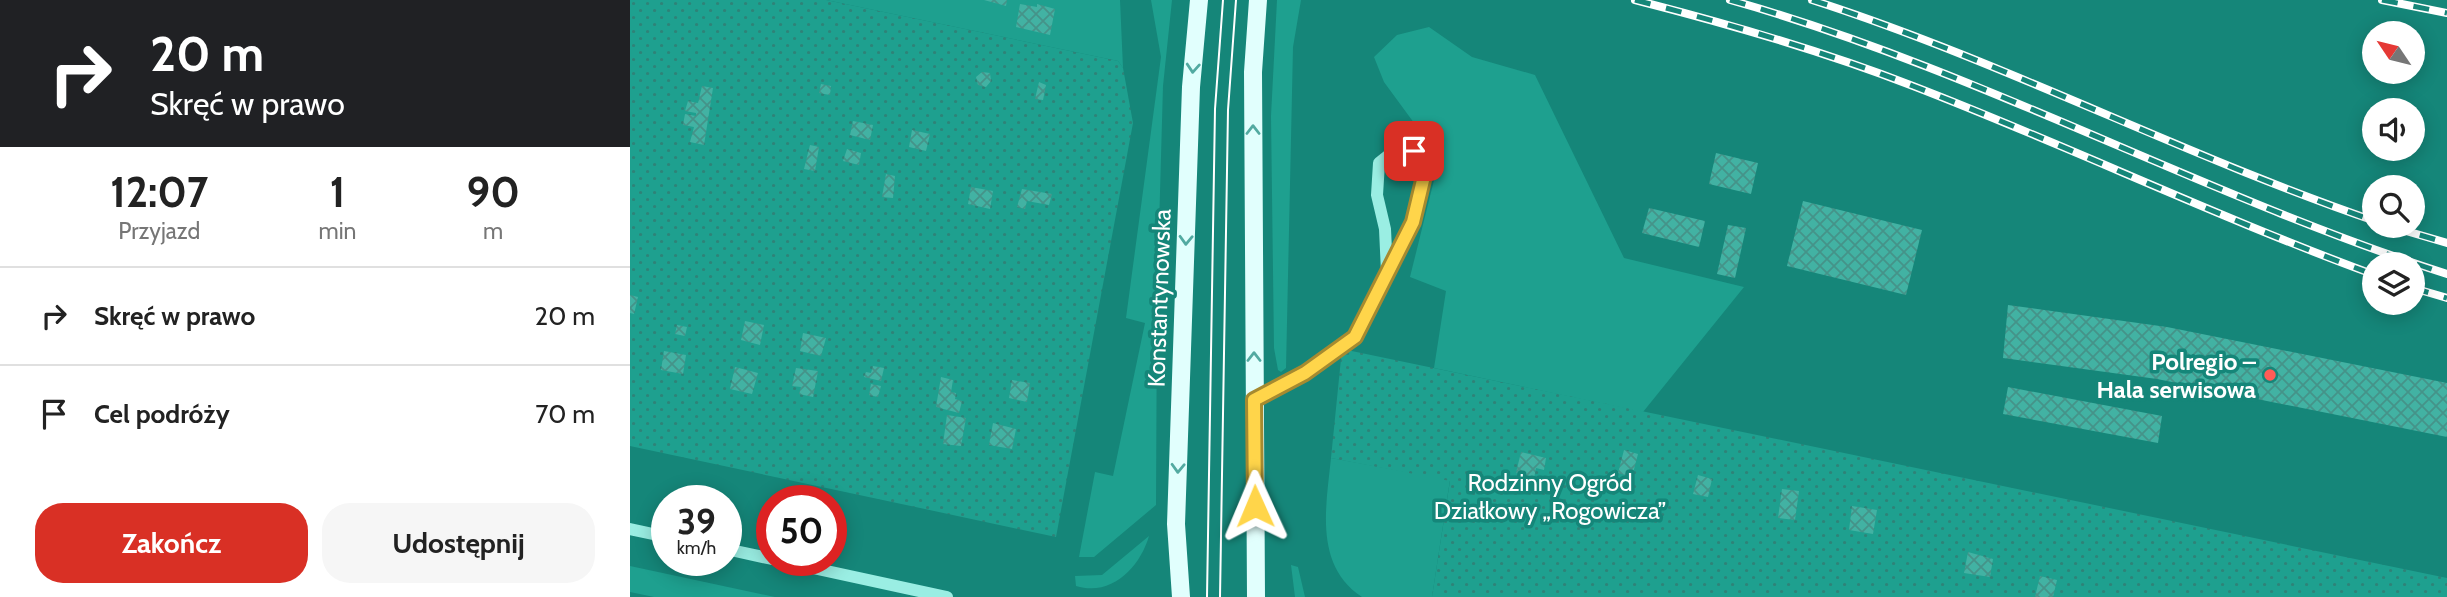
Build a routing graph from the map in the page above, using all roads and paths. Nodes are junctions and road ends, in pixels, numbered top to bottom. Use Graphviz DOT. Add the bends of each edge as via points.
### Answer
graph roads {
  1 [pos="1199,0"];
  2 [pos="1258,0"];
  3 [pos="1387,272"];
  4 [pos="1254,400"];
  5 [pos="630,529"];
  6 [pos="651,534"];
  7 [pos="847,576"];
  8 [pos="947,597"];
  9 [pos="1181,597"];
  10 [pos="1256,597"];
  1 -- 9 [label="main road, Konstantynowska, one-way" via="1191,87 1176,524"];
  4 -- 2 [label="main road, one-way" via="1253,72"];
  3 -- 3 [label="street" via="1413,222 1424,176 1423,159 1399,147 1379,163 1377,195 1385,229"];
  3 -- 4 [label="street" via="1355,337 1305,373"];
  4 -- 10 [label="main road"];
  5 -- 6 [label="street"];
  7 -- 8 [label="street"];
}
